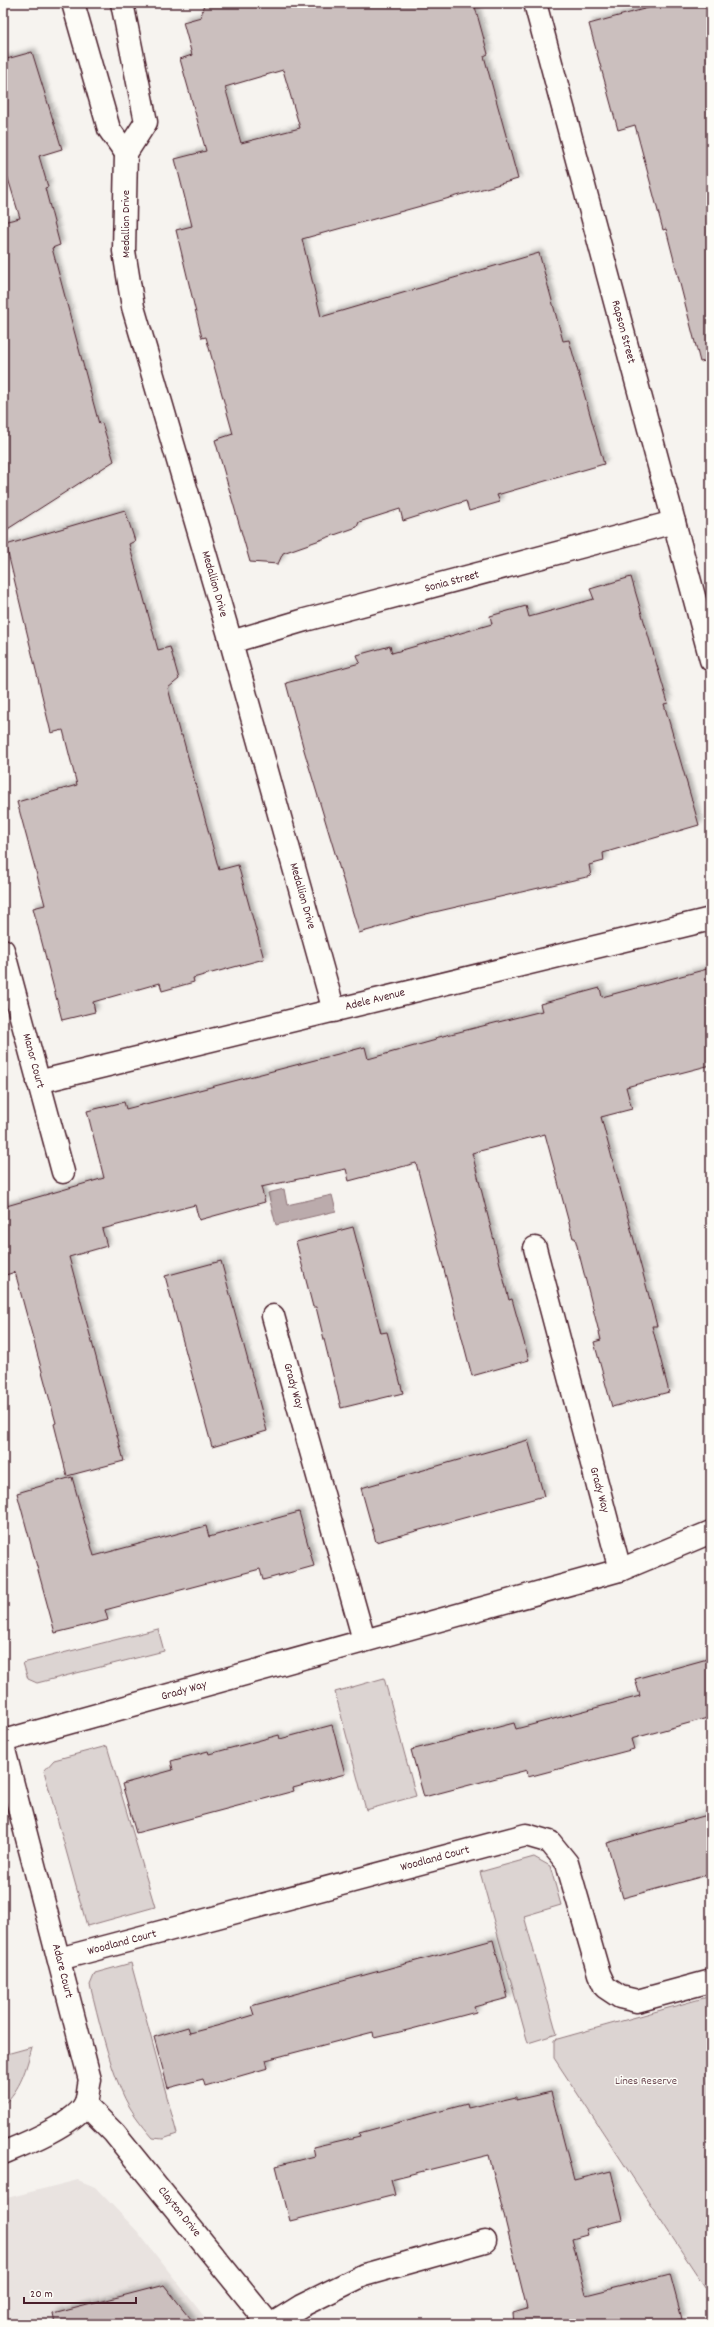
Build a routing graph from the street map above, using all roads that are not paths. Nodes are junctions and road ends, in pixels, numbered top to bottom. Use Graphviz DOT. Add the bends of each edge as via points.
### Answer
graph roads {
  1 [pos="73,3"];
  2 [pos="122,3"];
  3 [pos="535,3"];
  4 [pos="126,153"];
  5 [pos="674,522"];
  6 [pos="231,642"];
  7 [pos="711,660"];
  8 [pos="711,919"];
  9 [pos="3,950"];
  10 [pos="334,1010"];
  11 [pos="38,1082"];
  12 [pos="63,1172"];
  13 [pos="536,1248"];
  14 [pos="273,1316"];
  15 [pos="711,1532"];
  16 [pos="620,1570"];
  17 [pos="364,1640"];
  18 [pos="3,1741"];
  19 [pos="3,1746"];
  20 [pos="59,1959"];
  21 [pos="711,1981"];
  22 [pos="85,2104"];
  23 [pos="3,2153"];
  24 [pos="485,2241"];
  25 [pos="268,2324"];
  26 [pos="272,2324"];
  1 -- 4 [label="street" via="109,129"];
  2 -- 4 [label="street" via="146,122"];
  3 -- 5 [label="street, Rapson Street"];
  4 -- 6 [label="street, Medallion Drive" via="124,251 133,307"];
  5 -- 6 [label="street, Sonia Street"];
  5 -- 7 [label="street, Rapson Street"];
  6 -- 10 [label="street, Medallion Drive"];
  8 -- 10 [label="street, Adele Avenue"];
  9 -- 11 [label="street, Manor Court"];
  10 -- 11 [label="street, Adele Avenue"];
  11 -- 12 [label="street, Manor Court"];
  13 -- 16 [label="street, Grady Way"];
  14 -- 17 [label="street, Grady Way"];
  15 -- 16 [label="street, Grady Way"];
  16 -- 17 [label="street, Grady Way"];
  17 -- 18 [label="street, Grady Way"];
  19 -- 20 [label="street, Adare Court"];
  20 -- 21 [label="street, Woodland Court" via="526,1835 550,1842 567,1863 599,1974 606,1987 620,1998 637,2001"];
  20 -- 22 [label="street, Adare Court" via="90,2080"];
  22 -- 23 [label="street" via="68,2120 33,2141"];
  22 -- 25 [label="street, Clayton Drive" via="114,2133"];
  24 -- 26 [label="street" via="364,2275 301,2306"];
}
